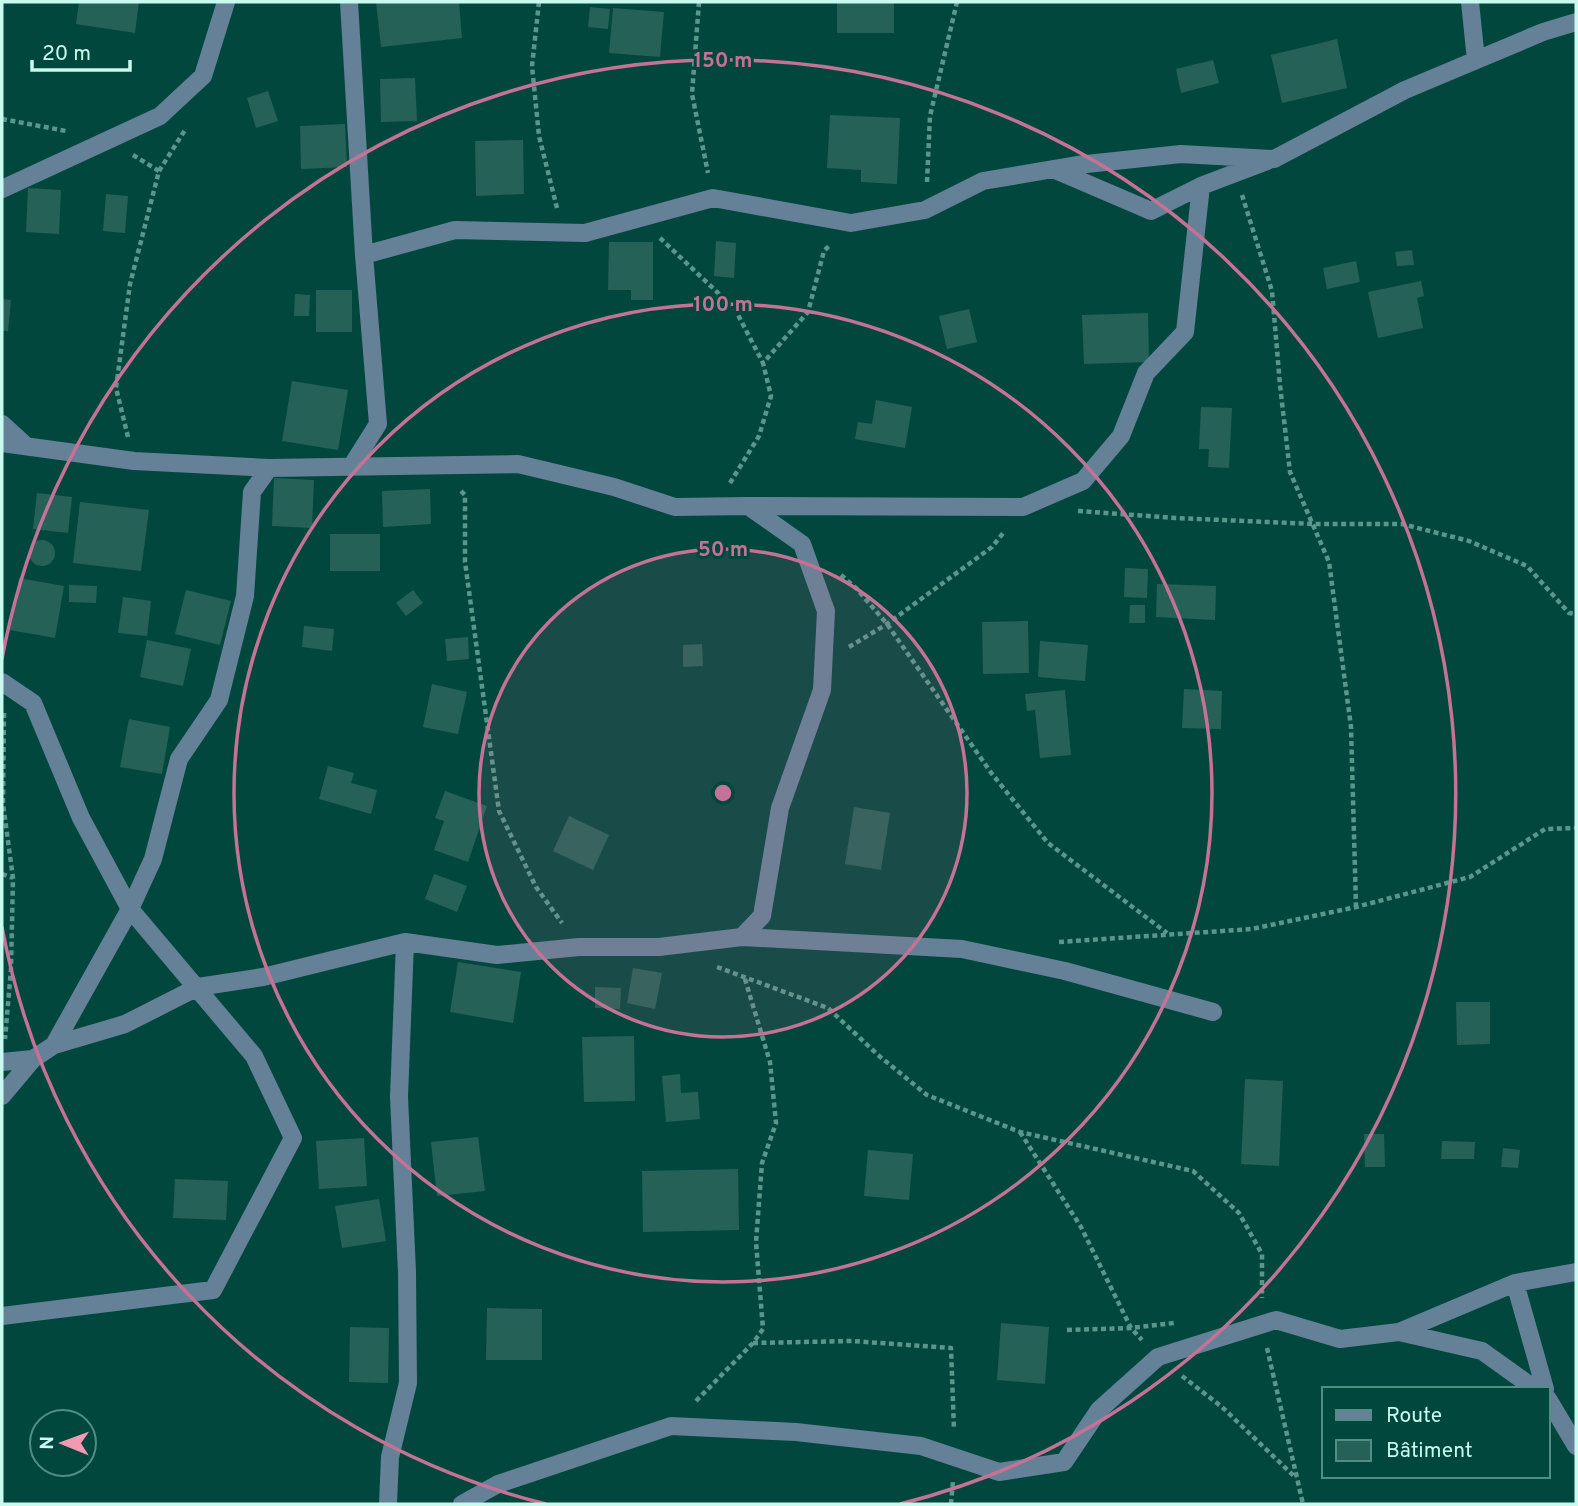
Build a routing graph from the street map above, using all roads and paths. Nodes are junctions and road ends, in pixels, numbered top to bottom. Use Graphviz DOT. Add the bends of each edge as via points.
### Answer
graph roads {
  1 [pos="226,2"];
  2 [pos="349,2"];
  3 [pos="539,2"];
  4 [pos="699,2"];
  5 [pos="957,2"];
  6 [pos="1470,2"];
  7 [pos="1576,22"];
  8 [pos="1476,60"];
  9 [pos="192,119"];
  10 [pos="1274,159"];
  11 [pos="1053,169"];
  12 [pos="1235,173"];
  13 [pos="1201,186"];
  14 [pos="2,189"];
  15 [pos="713,198"];
  16 [pos="925,211"];
  17 [pos="640,218"];
  18 [pos="851,223"];
  19 [pos="585,233"];
  20 [pos="364,255"];
  21 [pos="764,363"];
  22 [pos="2,424"];
  23 [pos="2,443"];
  24 [pos="25,445"];
  25 [pos="134,461"];
  26 [pos="440,466"];
  27 [pos="351,467"];
  28 [pos="269,468"];
  29 [pos="748,506"];
  30 [pos="716,507"];
  31 [pos="1023,507"];
  32 [pos="1065,510"];
  33 [pos="1313,524"];
  34 [pos="839,574"];
  35 [pos="1576,614"];
  36 [pos="887,624"];
  37 [pos="844,651"];
  38 [pos="2,682"];
  39 [pos="2,707"];
  40 [pos="1576,828"];
  41 [pos="2,874"];
  42 [pos="13,878"];
  43 [pos="1356,907"];
  44 [pos="130,909"];
  45 [pos="1167,933"];
  46 [pos="741,937"];
  47 [pos="405,942"];
  48 [pos="1058,942"];
  49 [pos="579,947"];
  50 [pos="707,964"];
  51 [pos="744,976"];
  52 [pos="198,987"];
  53 [pos="1213,1012"];
  54 [pos="54,1045"];
  55 [pos="33,1059"];
  56 [pos="2,1062"];
  57 [pos="2,1096"];
  58 [pos="1020,1132"];
  59 [pos="1576,1272"];
  60 [pos="1515,1283"];
  61 [pos="2,1316"];
  62 [pos="1181,1322"];
  63 [pos="1262,1324"];
  64 [pos="1131,1328"];
  65 [pos="1067,1330"];
  66 [pos="1399,1332"];
  67 [pos="753,1343"];
  68 [pos="1158,1357"];
  69 [pos="1532,1387"];
  70 [pos="1544,1387"];
  71 [pos="1550,1402"];
  72 [pos="671,1426"];
  73 [pos="1576,1446"];
  74 [pos="955,1458"];
  75 [pos="1297,1478"];
  76 [pos="388,1504"];
  77 [pos="462,1504"];
  78 [pos="951,1504"];
  79 [pos="1303,1504"];
  1 -- 14 [label="street" via="203,76 160,116"];
  2 -- 20 [label="street"];
  3 -- 19 [label="path" via="532,66 539,136 558,214"];
  4 -- 15 [label="path" via="692,94"];
  5 -- 16 [label="path" via="930,116"];
  6 -- 8 [label="street"];
  7 -- 8 [label="street"];
  8 -- 10 [label="street" via="1405,90"];
  9 -- 25 [label="path" via="159,171 130,284 116,388"];
  10 -- 11 [label="street" via="1181,155"];
  10 -- 12 [label="street"];
  11 -- 13 [label="street" via="1151,211"];
  11 -- 16 [label="street" via="983,181"];
  12 -- 13 [label="street"];
  12 -- 33 [label="path" via="1272,291 1290,472"];
  13 -- 31 [label="street" via="1185,332 1146,373 1121,436 1083,481"];
  15 -- 17 [label="street"];
  15 -- 18 [label="street"];
  16 -- 18 [label="street"];
  17 -- 19 [label="street"];
  17 -- 21 [label="path" via="735,309"];
  18 -- 21 [label="path" via="824,251 808,312"];
  19 -- 20 [label="street" via="455,230"];
  20 -- 27 [label="street" via="378,424"];
  21 -- 30 [label="path" via="771,396 759,436"];
  22 -- 24 [label="street"];
  23 -- 24 [label="street"];
  24 -- 25 [label="street"];
  25 -- 28 [label="street"];
  26 -- 27 [label="street"];
  26 -- 30 [label="street" via="518,464 614,487 675,508"];
  26 -- 49 [label="path" via="465,495 465,562 499,811 536,887"];
  27 -- 28 [label="street"];
  28 -- 44 [label="street" via="252,492 245,596 219,699 180,759 153,859"];
  29 -- 30 [label="street"];
  29 -- 31 [label="street"];
  29 -- 46 [label="street" via="802,544 826,611 822,690 780,807 762,916"];
  31 -- 36 [label="path" via="992,547"];
  32 -- 33 [label="path"];
  33 -- 35 [label="path" via="1402,524 1469,541 1527,566 1569,613"];
  33 -- 43 [label="path" via="1329,562 1351,727"];
  34 -- 36 [label="path"];
  36 -- 37 [label="path"];
  36 -- 45 [label="path" via="992,774 1048,843"];
  38 -- 44 [label="street" via="33,703 80,818"];
  39 -- 42 [label="path" via="4,804"];
  40 -- 43 [label="path" via="1545,829 1470,877"];
  41 -- 42 [label="path"];
  42 -- 56 [label="path"];
  43 -- 45 [label="path" via="1252,929"];
  44 -- 52 [label="street"];
  44 -- 54 [label="street"];
  45 -- 48 [label="path"];
  46 -- 49 [label="street" via="659,947"];
  46 -- 53 [label="street" via="962,949 1065,971"];
  47 -- 49 [label="street" via="497,955"];
  47 -- 52 [label="street" via="263,977"];
  47 -- 76 [label="street" via="398,1097 408,1382 390,1457"];
  50 -- 51 [label="path"];
  51 -- 58 [label="path" via="828,1008 927,1095"];
  51 -- 67 [label="path" via="770,1062 776,1123 762,1163 756,1242 763,1329"];
  52 -- 54 [label="street" via="125,1024"];
  52 -- 61 [label="street" via="254,1056 293,1138 213,1290"];
  54 -- 55 [label="street"];
  55 -- 56 [label="street"];
  55 -- 57 [label="street"];
  58 -- 63 [label="path" via="1193,1171 1239,1213 1262,1254"];
  58 -- 64 [label="path" via="1081,1227"];
  59 -- 60 [label="street"];
  60 -- 66 [label="street"];
  60 -- 70 [label="street"];
  62 -- 64 [label="path"];
  63 -- 66 [label="street" via="1276,1320 1340,1339"];
  63 -- 68 [label="street"];
  63 -- 75 [label="path"];
  64 -- 65 [label="path"];
  64 -- 68 [label="path"];
  66 -- 69 [label="street" via="1482,1351"];
  67 -- 72 [label="path"];
  67 -- 74 [label="path" via="852,1341 951,1348"];
  68 -- 74 [label="street" via="1099,1410 1064,1462 999,1472"];
  68 -- 75 [label="path" via="1222,1407"];
  71 -- 73 [label="street"];
  72 -- 74 [label="street" via="796,1432 921,1446"];
  72 -- 77 [label="street" via="498,1484"];
  74 -- 78 [label="path"];
  75 -- 79 [label="path"];
}
